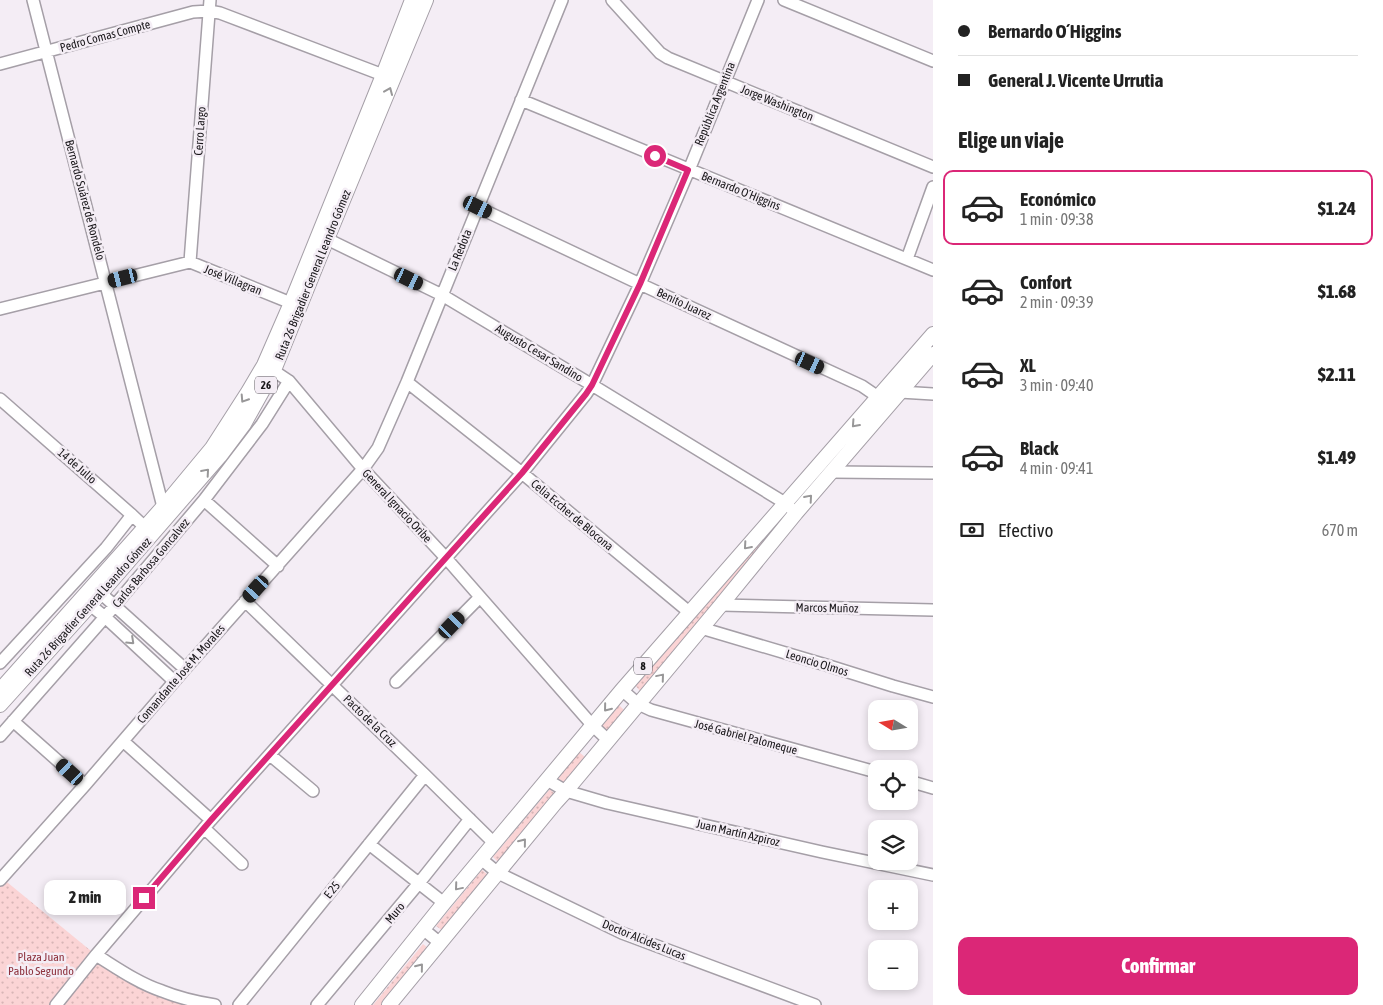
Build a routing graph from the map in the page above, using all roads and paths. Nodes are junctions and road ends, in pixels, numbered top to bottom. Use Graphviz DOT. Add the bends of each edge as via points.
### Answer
graph roads {
  1 [pos="33,0"];
  2 [pos="412,0"];
  3 [pos="426,0"];
  4 [pos="562,0"];
  5 [pos="612,0"];
  6 [pos="758,0"];
  7 [pos="784,0"];
  8 [pos="210,6"];
  9 [pos="47,52"];
  10 [pos="933,62"];
  11 [pos="0,64"];
  12 [pos="383,76"];
  13 [pos="724,81"];
  14 [pos="521,100"];
  15 [pos="933,167"];
  16 [pos="688,170"];
  17 [pos="933,187"];
  18 [pos="478,207"];
  19 [pos="326,239"];
  20 [pos="907,259"];
  21 [pos="190,262"];
  22 [pos="933,270"];
  23 [pos="106,283"];
  24 [pos="640,284"];
  25 [pos="442,295"];
  26 [pos="290,303"];
  27 [pos="0,309"];
  28 [pos="933,334"];
  29 [pos="933,354"];
  30 [pos="269,367"];
  31 [pos="289,381"];
  32 [pos="407,382"];
  33 [pos="592,385"];
  34 [pos="895,388"];
  35 [pos="933,394"];
  36 [pos="0,399"];
  37 [pos="884,401"];
  38 [pos="363,469"];
  39 [pos="832,472"];
  40 [pos="522,473"];
  41 [pos="933,473"];
  42 [pos="204,500"];
  43 [pos="785,503"];
  44 [pos="166,511"];
  45 [pos="796,513"];
  46 [pos="132,515"];
  47 [pos="148,530"];
  48 [pos="446,558"];
  49 [pos="278,566"];
  50 [pos="97,589"];
  51 [pos="480,597"];
  52 [pos="86,601"];
  53 [pos="245,601"];
  54 [pos="721,605"];
  55 [pos="115,606"];
  56 [pos="933,610"];
  57 [pos="689,612"];
  58 [pos="106,617"];
  59 [pos="701,628"];
  60 [pos="0,663"];
  61 [pos="185,669"];
  62 [pos="174,681"];
  63 [pos="396,682"];
  64 [pos="332,685"];
  65 [pos="0,690"];
  66 [pos="622,690"];
  67 [pos="933,697"];
  68 [pos="638,704"];
  69 [pos="0,706"];
  70 [pos="13,721"];
  71 [pos="593,726"];
  72 [pos="0,736"];
  73 [pos="123,740"];
  74 [pos="608,740"];
  75 [pos="270,755"];
  76 [pos="868,770"];
  77 [pos="425,774"];
  78 [pos="547,780"];
  79 [pos="918,784"];
  80 [pos="85,785"];
  81 [pos="933,788"];
  82 [pos="313,791"];
  83 [pos="566,791"];
  84 [pos="470,819"];
  85 [pos="208,824"];
  86 [pos="494,843"];
  87 [pos="369,844"];
  88 [pos="481,859"];
  89 [pos="242,864"];
  90 [pos="498,872"];
  91 [pos="933,875"];
  92 [pos="0,880"];
  93 [pos="420,883"];
  94 [pos="444,903"];
  95 [pos="423,929"];
  96 [pos="440,943"];
  97 [pos="96,955"];
  98 [pos="56,1005"];
  99 [pos="215,1005"];
  100 [pos="238,1005"];
  101 [pos="317,1005"];
  102 [pos="362,1005"];
  103 [pos="389,1005"];
  104 [pos="815,1005"];
  1 -- 9 [label="street, Bernardo Suárez de Rondelo"];
  2 -- 12 [label="main road, Ruta 26 Brigadier General Leandro Gómez / 26"];
  19 -- 3 [label="main road, Ruta 26 Brigadier General Leandro Gómez / 26, one-way"];
  4 -- 14 [label="street, La Redota"];
  5 -- 13 [label="street, Jorge Washington" via="660,53"];
  6 -- 13 [label="street, República Argentina"];
  7 -- 10 [label="street"];
  8 -- 9 [label="street, Pedro Comas Compte"];
  8 -- 12 [label="street" via="229,17"];
  8 -- 21 [label="street, Cerro Largo"];
  9 -- 11 [label="street, Pedro Comas Compte"];
  9 -- 23 [label="street, Bernardo Suárez de Rondelo"];
  12 -- 26 [label="main road, Ruta 26 Brigadier General Leandro Gómez / 26"];
  13 -- 15 [label="street, Jorge Washington"];
  13 -- 16 [label="street, República Argentina"];
  14 -- 16 [label="street, Bernardo O´Higgins"];
  14 -- 18 [label="street, La Redota"];
  16 -- 20 [label="street, Bernardo O´Higgins"];
  16 -- 24 [label="street, República Argentina"];
  17 -- 20 [label="street"];
  18 -- 24 [label="street, Benito Juarez"];
  18 -- 25 [label="street, La Redota"];
  19 -- 25 [label="street, Augusto Cesar Sandino"];
  19 -- 30 [label="main road, Ruta 26 Brigadier General Leandro Gómez / 26"];
  20 -- 22 [label="street, Bernardo O´Higgins"];
  21 -- 23 [label="street, José Villagran"];
  21 -- 26 [label="street, José Villagran"];
  23 -- 27 [label="street, José Villagran"];
  23 -- 44 [label="street, Bernardo Suárez de Rondelo"];
  24 -- 33 [label="street, República Argentina"];
  24 -- 37 [label="street, Benito Juarez" via="862,386"];
  25 -- 32 [label="street, La Redota"];
  25 -- 33 [label="street, Augusto Cesar Sandino"];
  26 -- 30 [label="main road, Ruta 26 Brigadier General Leandro Gómez / 26"];
  28 -- 34 [label="main road, 8"];
  29 -- 34 [label="main road, 8"];
  30 -- 31 [label="street, General Ignacio Oribe"];
  30 -- 44 [label="main road, Ruta 26 Brigadier General Leandro Gómez / 26" via="248,392"];
  31 -- 38 [label="street, General Ignacio Oribe"];
  31 -- 42 [label="street, Carlos Barbosa Goncalvez" via="262,424"];
  32 -- 38 [label="street, La Redota" via="378,448"];
  32 -- 40 [label="street, Celia Eccher de Blocona"];
  33 -- 40 [label="street, República Argentina"];
  33 -- 43 [label="street, Augusto Cesar Sandino"];
  34 -- 35 [label="street"];
  34 -- 37 [label="main road, 8"];
  36 -- 46 [label="street, 14 de Julio"];
  37 -- 39 [label="main road, 8"];
  37 -- 43 [label="main road, 8, one-way"];
  38 -- 48 [label="street, General Ignacio Oribe"];
  38 -- 49 [label="street, Comandante José M. Morales"];
  39 -- 41 [label="street"];
  45 -- 39 [label="main road, 8, one-way"];
  40 -- 48 [label="street, República Argentina"];
  40 -- 57 [label="street, Celia Eccher de Blocona"];
  42 -- 49 [label="street"];
  42 -- 55 [label="street, Carlos Barbosa Goncalvez"];
  43 -- 45 [label="street, Augusto Cesar Sandino"];
  43 -- 57 [label="main road, 8, one-way"];
  44 -- 47 [label="main road, Ruta 26 Brigadier General Leandro Gómez / 26"];
  45 -- 54 [label="main road, 8"];
  46 -- 47 [label="street, 14 de Julio"];
  46 -- 60 [label="street" via="106,548"];
  47 -- 50 [label="main road, Ruta 26 Brigadier General Leandro Gómez / 26"];
  48 -- 51 [label="street, General Ignacio Oribe"];
  48 -- 64 [label="street, República Argentina"];
  49 -- 53 [label="street, Comandante José M. Morales"];
  50 -- 52 [label="main road, Ruta 26 Brigadier General Leandro Gómez / 26"];
  50 -- 55 [label="street"];
  51 -- 63 [label="street"];
  51 -- 71 [label="street, General Ignacio Oribe"];
  52 -- 58 [label="street"];
  52 -- 65 [label="main road, Ruta 26 Brigadier General Leandro Gómez / 26"];
  52 -- 69 [label="main road, Ruta 26 Brigadier General Leandro Gómez / 26"];
  53 -- 61 [label="street, Comandante José M. Morales"];
  53 -- 64 [label="street, Pacto de la Cruz"];
  54 -- 56 [label="street, Marcos Muñoz"];
  54 -- 59 [label="main road, 8"];
  55 -- 58 [label="street, Carlos Barbosa Goncalvez"];
  55 -- 61 [label="street"];
  57 -- 66 [label="main road, 8"];
  58 -- 62 [label="street, one-way"];
  58 -- 70 [label="street, Carlos Barbosa Goncalvez"];
  59 -- 67 [label="street, Leoncio Olmos"];
  68 -- 59 [label="main road, 8, one-way"];
  61 -- 62 [label="street, Comandante José M. Morales"];
  62 -- 73 [label="street, Comandante José M. Morales"];
  64 -- 75 [label="street, República Argentina"];
  64 -- 77 [label="street, Pacto de la Cruz"];
  66 -- 68 [label="street, José Gabriel Palomeque"];
  66 -- 71 [label="main road, 8, one-way"];
  68 -- 74 [label="main road, 8"];
  68 -- 76 [label="street, José Gabriel Palomeque"];
  70 -- 72 [label="street, Carlos Barbosa Goncalvez"];
  70 -- 80 [label="street"];
  71 -- 74 [label="street, General Ignacio Oribe"];
  71 -- 78 [label="main road, 8"];
  73 -- 80 [label="street, Comandante José M. Morales"];
  73 -- 85 [label="street"];
  74 -- 83 [label="main road, 8"];
  75 -- 82 [label="street"];
  75 -- 85 [label="street, República Argentina"];
  77 -- 84 [label="street, Pacto de la Cruz"];
  77 -- 87 [label="street, E 25"];
  78 -- 83 [label="street, Juan Martín Azpiroz"];
  78 -- 86 [label="main road, 8"];
  79 -- 81 [label="street"];
  80 -- 92 [label="street, Comandante José M. Morales"];
  90 -- 83 [label="main road, 8, one-way"];
  83 -- 91 [label="street, Juan Martín Azpiroz" via="607,804"];
  84 -- 86 [label="street, Pacto de la Cruz"];
  84 -- 93 [label="street, Muro"];
  85 -- 89 [label="street"];
  85 -- 97 [label="street, República Argentina"];
  86 -- 88 [label="main road, 8"];
  87 -- 93 [label="street"];
  87 -- 100 [label="street, E 25"];
  88 -- 90 [label="street, Doctor Alcides Lucas"];
  88 -- 94 [label="main road, 8, one-way"];
  90 -- 96 [label="main road, 8"];
  90 -- 104 [label="street, Doctor Alcides Lucas" via="627,935"];
  93 -- 94 [label="street"];
  93 -- 101 [label="street, Muro"];
  94 -- 95 [label="main road, 8"];
  95 -- 96 [label="street"];
  95 -- 102 [label="main road, 8"];
  103 -- 96 [label="main road, 8, one-way"];
  97 -- 98 [label="street, República Argentina"];
  97 -- 99 [label="street" via="161,991"];
}
